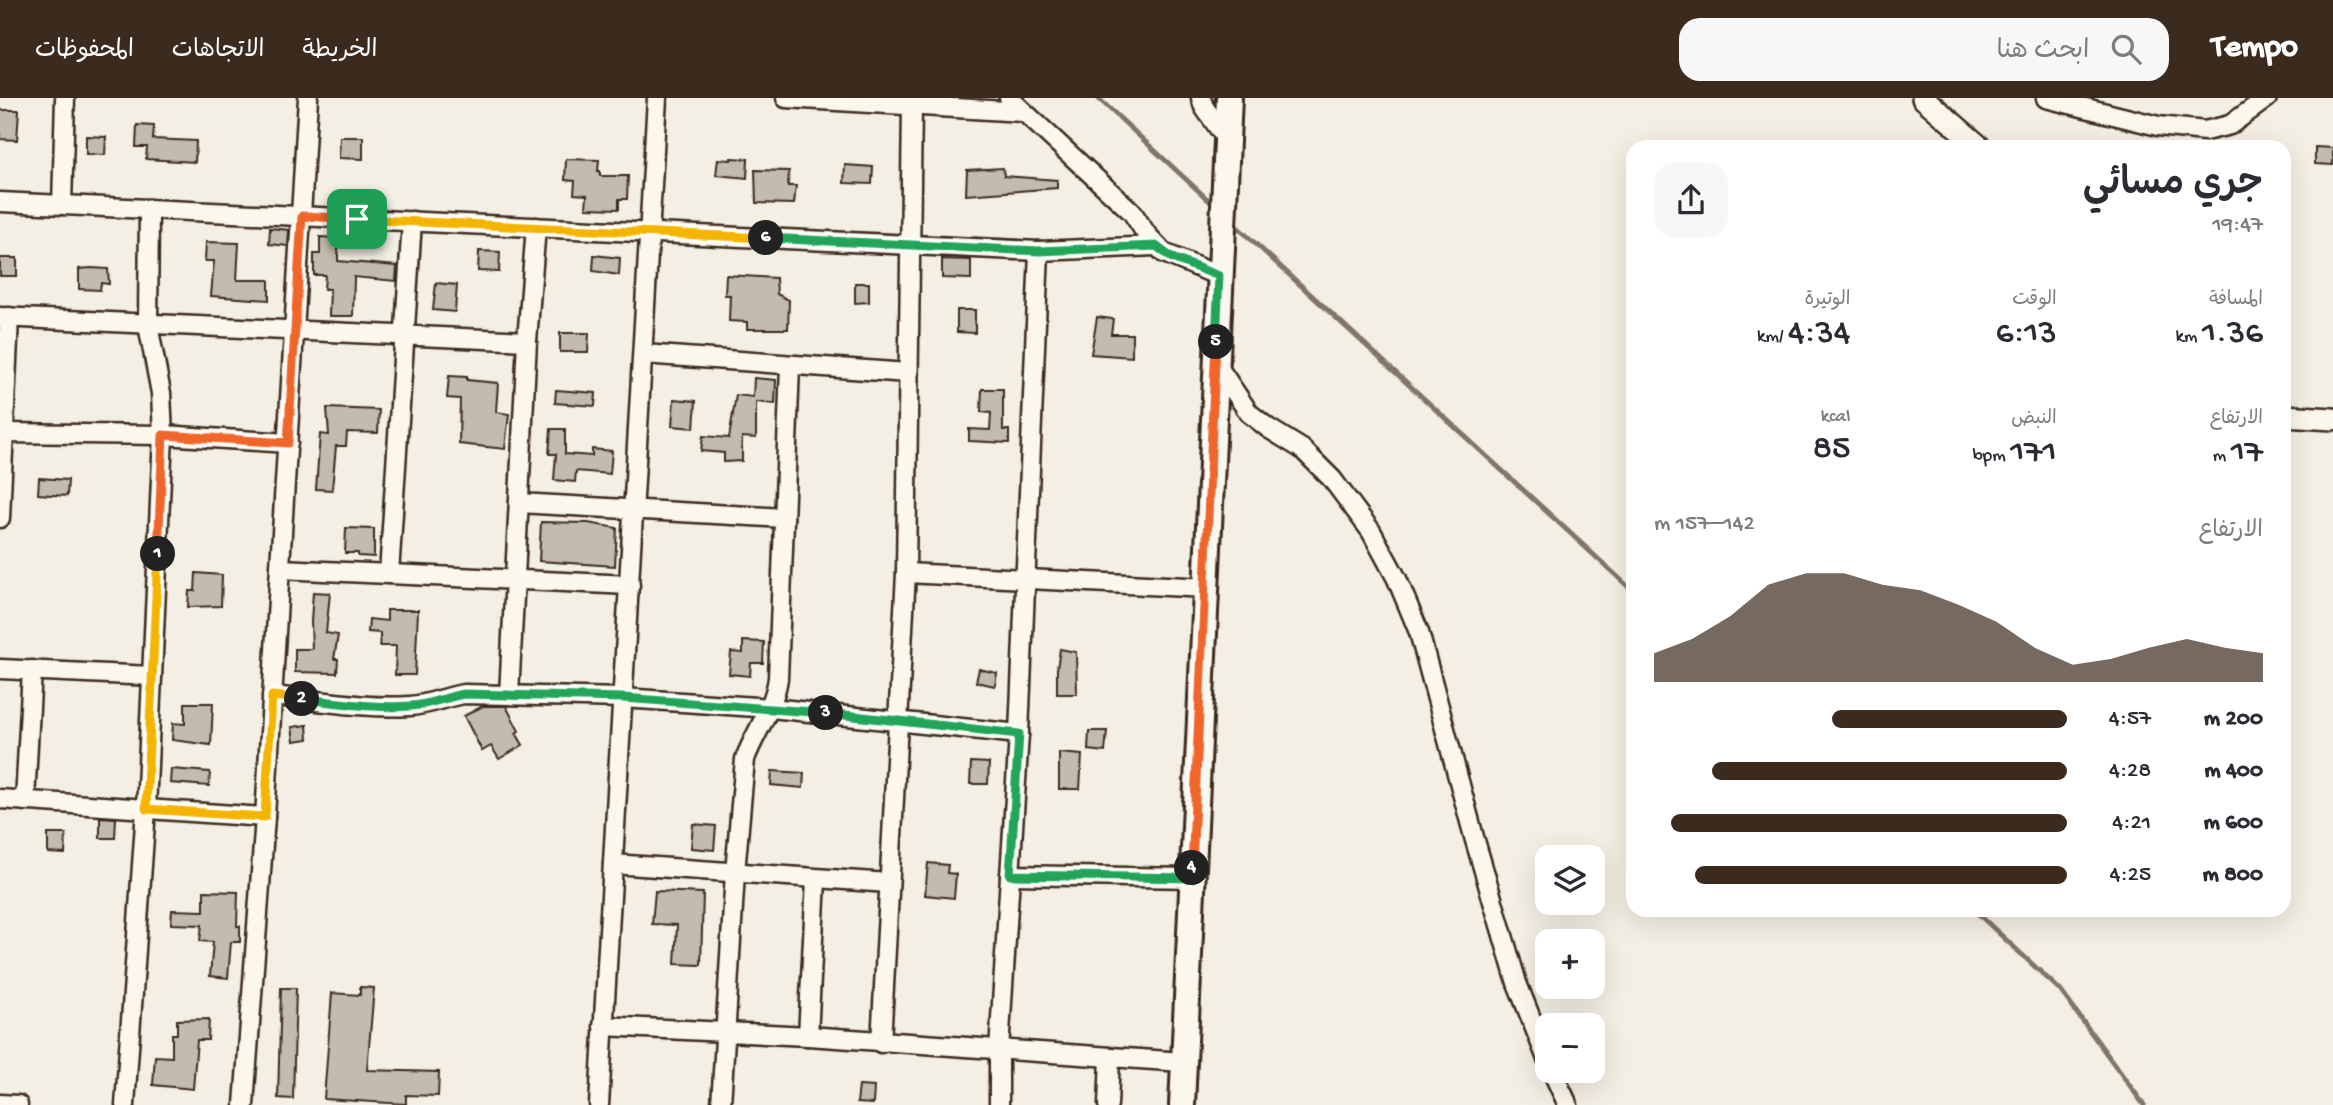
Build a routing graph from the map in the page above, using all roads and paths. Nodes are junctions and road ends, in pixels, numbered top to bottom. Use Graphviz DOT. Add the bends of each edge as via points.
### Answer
graph roads {
  1 [pos="65,98"];
  2 [pos="308,98"];
  3 [pos="657,98"];
  4 [pos="786,98"];
  5 [pos="1009,98"];
  6 [pos="1201,98"];
  7 [pos="1229,98"];
  8 [pos="1923,98"];
  9 [pos="2046,98"];
  10 [pos="2267,98"];
  11 [pos="912,105"];
  12 [pos="1023,112"];
  13 [pos="1972,140"];
  14 [pos="1227,141"];
  15 [pos="0,202"];
  16 [pos="62,205"];
  17 [pos="149,209"];
  18 [pos="302,216"];
  19 [pos="412,221"];
  20 [pos="536,227"];
  21 [pos="649,232"];
  22 [pos="912,245"];
  23 [pos="1156,246"];
  24 [pos="1039,251"];
  25 [pos="1219,276"];
  26 [pos="4,317"];
  27 [pos="148,325"];
  28 [pos="295,332"];
  29 [pos="403,336"];
  30 [pos="527,341"];
  31 [pos="643,354"];
  32 [pos="1216,363"];
  33 [pos="790,366"];
  34 [pos="908,373"];
  35 [pos="2291,416"];
  36 [pos="2333,419"];
  37 [pos="2,433"];
  38 [pos="163,435"];
  39 [pos="288,443"];
  40 [pos="519,503"];
  41 [pos="634,511"];
  42 [pos="0,518"];
  43 [pos="784,518"];
  44 [pos="280,569"];
  45 [pos="906,573"];
  46 [pos="389,575"];
  47 [pos="1026,578"];
  48 [pos="516,580"];
  49 [pos="630,585"];
  50 [pos="1207,588"];
  51 [pos="0,668"];
  52 [pos="32,670"];
  53 [pos="152,676"];
  54 [pos="509,695"];
  55 [pos="272,696"];
  56 [pos="623,698"];
  57 [pos="771,708"];
  58 [pos="897,720"];
  59 [pos="1019,734"];
  60 [pos="0,799"];
  61 [pos="25,801"];
  62 [pos="146,809"];
  63 [pos="265,817"];
  64 [pos="613,864"];
  65 [pos="735,873"];
  66 [pos="1010,875"];
  67 [pos="1192,878"];
  68 [pos="816,880"];
  69 [pos="889,883"];
  70 [pos="603,1026"];
  71 [pos="1535,1029"];
  72 [pos="727,1033"];
  73 [pos="808,1036"];
  74 [pos="881,1043"];
  75 [pos="999,1050"];
  76 [pos="1110,1057"];
  77 [pos="1183,1062"];
  78 [pos="1558,1083"];
  79 [pos="0,1104"];
  80 [pos="18,1105"];
  81 [pos="125,1105"];
  82 [pos="243,1105"];
  83 [pos="598,1105"];
  84 [pos="721,1105"];
  85 [pos="999,1105"];
  86 [pos="1108,1105"];
  87 [pos="1182,1105"];
  88 [pos="1568,1105"];
  1 -- 16 [label="street"];
  2 -- 18 [label="street"];
  3 -- 21 [label="street"];
  4 -- 11 [label="street"];
  5 -- 12 [label="street"];
  6 -- 14 [label="street"];
  7 -- 14 [label="main road"];
  8 -- 13 [label="street"];
  9 -- 10 [label="street" via="2158,126 2205,131 2230,125"];
  11 -- 12 [label="street"];
  11 -- 22 [label="street"];
  12 -- 23 [label="street" via="1132,212"];
  14 -- 25 [label="main road"];
  15 -- 16 [label="street"];
  16 -- 17 [label="street"];
  17 -- 18 [label="street"];
  17 -- 27 [label="street"];
  18 -- 19 [label="street"];
  18 -- 28 [label="street"];
  19 -- 20 [label="street"];
  19 -- 29 [label="street"];
  20 -- 21 [label="street"];
  20 -- 30 [label="street"];
  21 -- 22 [label="street"];
  21 -- 31 [label="street"];
  22 -- 24 [label="street"];
  22 -- 34 [label="street"];
  23 -- 24 [label="street"];
  23 -- 25 [label="street" via="1172,258"];
  24 -- 47 [label="street"];
  25 -- 32 [label="main road"];
  26 -- 27 [label="street"];
  26 -- 37 [label="street"];
  27 -- 28 [label="street"];
  27 -- 38 [label="street" via="161,393"];
  28 -- 29 [label="street"];
  28 -- 39 [label="street"];
  29 -- 30 [label="street"];
  29 -- 46 [label="street"];
  30 -- 40 [label="street"];
  31 -- 33 [label="street"];
  31 -- 41 [label="street"];
  32 -- 50 [label="main road"];
  32 -- 71 [label="street" via="1250,413 1302,449 1332,479 1371,531 1397,579 1419,632 1474,837"];
  33 -- 34 [label="street"];
  33 -- 43 [label="street"];
  34 -- 45 [label="street"];
  35 -- 36 [label="street"];
  37 -- 38 [label="street"];
  37 -- 42 [label="street"];
  38 -- 39 [label="street"];
  38 -- 53 [label="street"];
  39 -- 44 [label="street"];
  40 -- 41 [label="street"];
  40 -- 48 [label="street"];
  41 -- 43 [label="street"];
  41 -- 49 [label="street"];
  43 -- 57 [label="street" via="778,678"];
  44 -- 46 [label="street"];
  44 -- 55 [label="street"];
  45 -- 47 [label="street"];
  45 -- 58 [label="street"];
  46 -- 48 [label="street"];
  47 -- 50 [label="street"];
  47 -- 59 [label="street"];
  48 -- 49 [label="street"];
  48 -- 54 [label="street"];
  49 -- 56 [label="street"];
  50 -- 67 [label="main road"];
  51 -- 52 [label="street"];
  52 -- 53 [label="street"];
  52 -- 61 [label="street"];
  53 -- 62 [label="street"];
  54 -- 55 [label="street" via="464,694 388,707"];
  54 -- 56 [label="street"];
  55 -- 63 [label="street"];
  56 -- 57 [label="street"];
  56 -- 64 [label="street"];
  57 -- 58 [label="street"];
  57 -- 65 [label="street" via="745,759"];
  58 -- 59 [label="street"];
  58 -- 69 [label="street"];
  59 -- 66 [label="street"];
  60 -- 61 [label="street"];
  61 -- 62 [label="street"];
  62 -- 63 [label="street"];
  62 -- 81 [label="street"];
  63 -- 82 [label="street"];
  64 -- 65 [label="street"];
  64 -- 70 [label="street"];
  65 -- 68 [label="street"];
  65 -- 72 [label="street"];
  66 -- 67 [label="street"];
  66 -- 75 [label="street"];
  67 -- 77 [label="main road"];
  68 -- 69 [label="street"];
  68 -- 73 [label="street"];
  69 -- 74 [label="street"];
  70 -- 72 [label="street"];
  70 -- 83 [label="street"];
  72 -- 73 [label="street"];
  72 -- 84 [label="street"];
  73 -- 74 [label="street"];
  74 -- 75 [label="street"];
  75 -- 76 [label="street"];
  75 -- 85 [label="street"];
  76 -- 77 [label="street"];
  76 -- 86 [label="street"];
  77 -- 87 [label="main road"];
  78 -- 88 [label="street"];
  79 -- 80 [label="street"];
}
